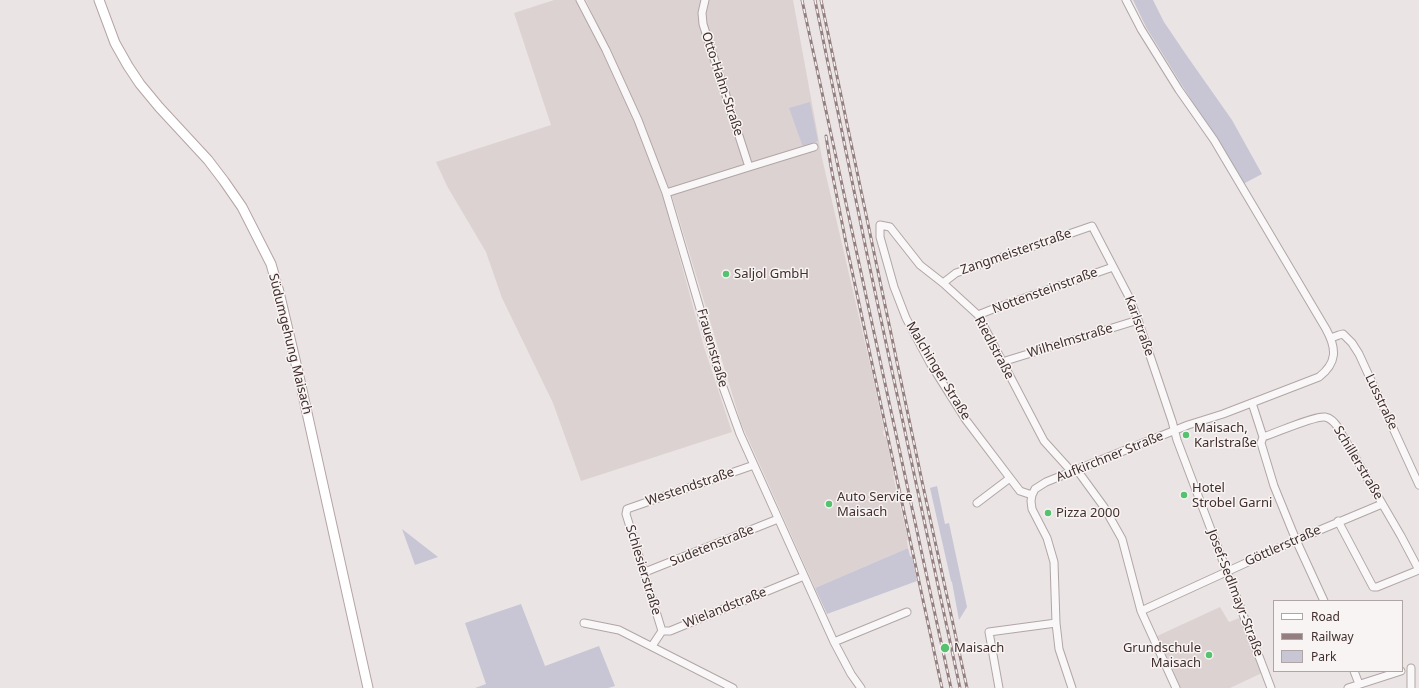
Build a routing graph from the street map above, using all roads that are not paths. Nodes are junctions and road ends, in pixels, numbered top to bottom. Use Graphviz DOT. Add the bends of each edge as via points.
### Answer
graph roads {
  1 [pos="99,0"];
  2 [pos="580,0"];
  3 [pos="705,0"];
  4 [pos="1126,0"];
  5 [pos="814,147"];
  6 [pos="749,167"];
  7 [pos="666,193"];
  8 [pos="880,225"];
  9 [pos="1092,226"];
  10 [pos="1113,267"];
  11 [pos="942,283"];
  12 [pos="978,315"];
  13 [pos="1138,320"];
  14 [pos="1331,338"];
  15 [pos="1002,362"];
  16 [pos="1252,403"];
  17 [pos="1175,430"];
  18 [pos="1263,437"];
  19 [pos="754,465"];
  20 [pos="1074,471"];
  21 [pos="1010,478"];
  22 [pos="1419,484"];
  23 [pos="1032,495"];
  24 [pos="977,503"];
  25 [pos="1382,504"];
  26 [pos="626,509"];
  27 [pos="778,519"];
  28 [pos="1338,522"];
  29 [pos="1296,540"];
  30 [pos="1227,570"];
  31 [pos="1419,570"];
  32 [pos="644,572"];
  33 [pos="804,576"];
  34 [pos="1324,600"];
  35 [pos="1141,611"];
  36 [pos="907,612"];
  37 [pos="584,623"];
  38 [pos="1056,623"];
  39 [pos="662,631"];
  40 [pos="834,642"];
  41 [pos="652,646"];
  42 [pos="1415,667"];
  43 [pos="1403,671"];
  44 [pos="1354,672"];
  45 [pos="1399,672"];
  46 [pos="1359,684"];
  47 [pos="368,688"];
  48 [pos="733,688"];
  49 [pos="861,688"];
  50 [pos="999,688"];
  51 [pos="1072,688"];
  52 [pos="1176,688"];
  53 [pos="1271,688"];
  54 [pos="1348,688"];
  55 [pos="1411,688"];
  1 -- 47 [label="main road, Südumgehung Maisach" via="116,46 140,84 224,180 242,207 271,264 298,372"];
  2 -- 7 [label="street, Frauenstraße" via="638,120"];
  3 -- 6 [label="street, Otto-Hahn-Straße" via="703,24"];
  4 -- 14 [label="street, Aufkirchner Straße" via="1179,90 1214,140"];
  5 -- 6 [label="street"];
  6 -- 7 [label="street"];
  7 -- 19 [label="street, Frauenstraße" via="723,387"];
  8 -- 11 [label="street, Riedlstraße" via="890,227 920,265"];
  8 -- 21 [label="street, Malchinger Straße" via="880,237 906,318 930,363 966,420"];
  9 -- 10 [label="street, Karlstraße"];
  9 -- 11 [label="street, Zangmeisterstraße" via="956,273"];
  10 -- 12 [label="street, Nottensteinstraße"];
  10 -- 13 [label="street, Karlstraße"];
  11 -- 12 [label="street, Riedlstraße"];
  12 -- 15 [label="street, Riedlstraße"];
  13 -- 15 [label="street, Wilhelmstraße"];
  13 -- 17 [label="street, Karlstraße"];
  14 -- 16 [label="street, Aufkirchner Straße" via="1331,364 1319,377"];
  14 -- 22 [label="street, Lusstraße" via="1343,334 1359,354"];
  15 -- 20 [label="street, Riedlstraße" via="1044,441"];
  16 -- 17 [label="street, Aufkirchner Straße"];
  16 -- 18 [label="street"];
  17 -- 20 [label="street, Aufkirchner Straße"];
  17 -- 30 [label="street, Josef-Sedlmayr-Straße"];
  18 -- 25 [label="street, Schillerstraße" via="1315,418 1325,417 1332,420"];
  18 -- 29 [label="street" via="1261,443 1274,486"];
  19 -- 26 [label="street, Westendstraße"];
  19 -- 27 [label="street, Frauenstraße"];
  20 -- 23 [label="street, Aufkirchner Straße" via="1040,485"];
  20 -- 35 [label="street, Riedlstraße" via="1104,508 1122,539"];
  21 -- 23 [label="street, Malchinger Straße" via="1020,491"];
  21 -- 24 [label="street"];
  23 -- 38 [label="street" via="1032,509 1047,538 1054,562"];
  25 -- 28 [label="street, Göttlerstraße"];
  25 -- 31 [label="street, Schillerstraße"];
  26 -- 32 [label="street, Schlesierstraße"];
  27 -- 32 [label="street, Sudetenstraße"];
  27 -- 33 [label="street, Frauenstraße"];
  28 -- 29 [label="street, Göttlerstraße"];
  28 -- 31 [label="street" via="1373,587"];
  29 -- 30 [label="street, Göttlerstraße"];
  29 -- 34 [label="street"];
  30 -- 35 [label="street, Göttlerstraße"];
  30 -- 53 [label="street, Josef-Sedlmayr-Straße"];
  32 -- 39 [label="street, Schlesierstraße"];
  33 -- 39 [label="street, Wielandstraße" via="670,631"];
  33 -- 40 [label="street, Frauenstraße"];
  35 -- 52 [label="street, Riedlstraße"];
  36 -- 40 [label="street"];
  37 -- 41 [label="street" via="620,630"];
  38 -- 50 [label="street" via="989,632"];
  38 -- 51 [label="street" via="1058,649"];
  39 -- 41 [label="street"];
  40 -- 49 [label="street, Frauenstraße"];
  41 -- 48 [label="street"];
  42 -- 43 [label="street"];
  42 -- 55 [label="street"];
  44 -- 46 [label="street"];
  45 -- 46 [label="street"];
  46 -- 54 [label="street"];
}
